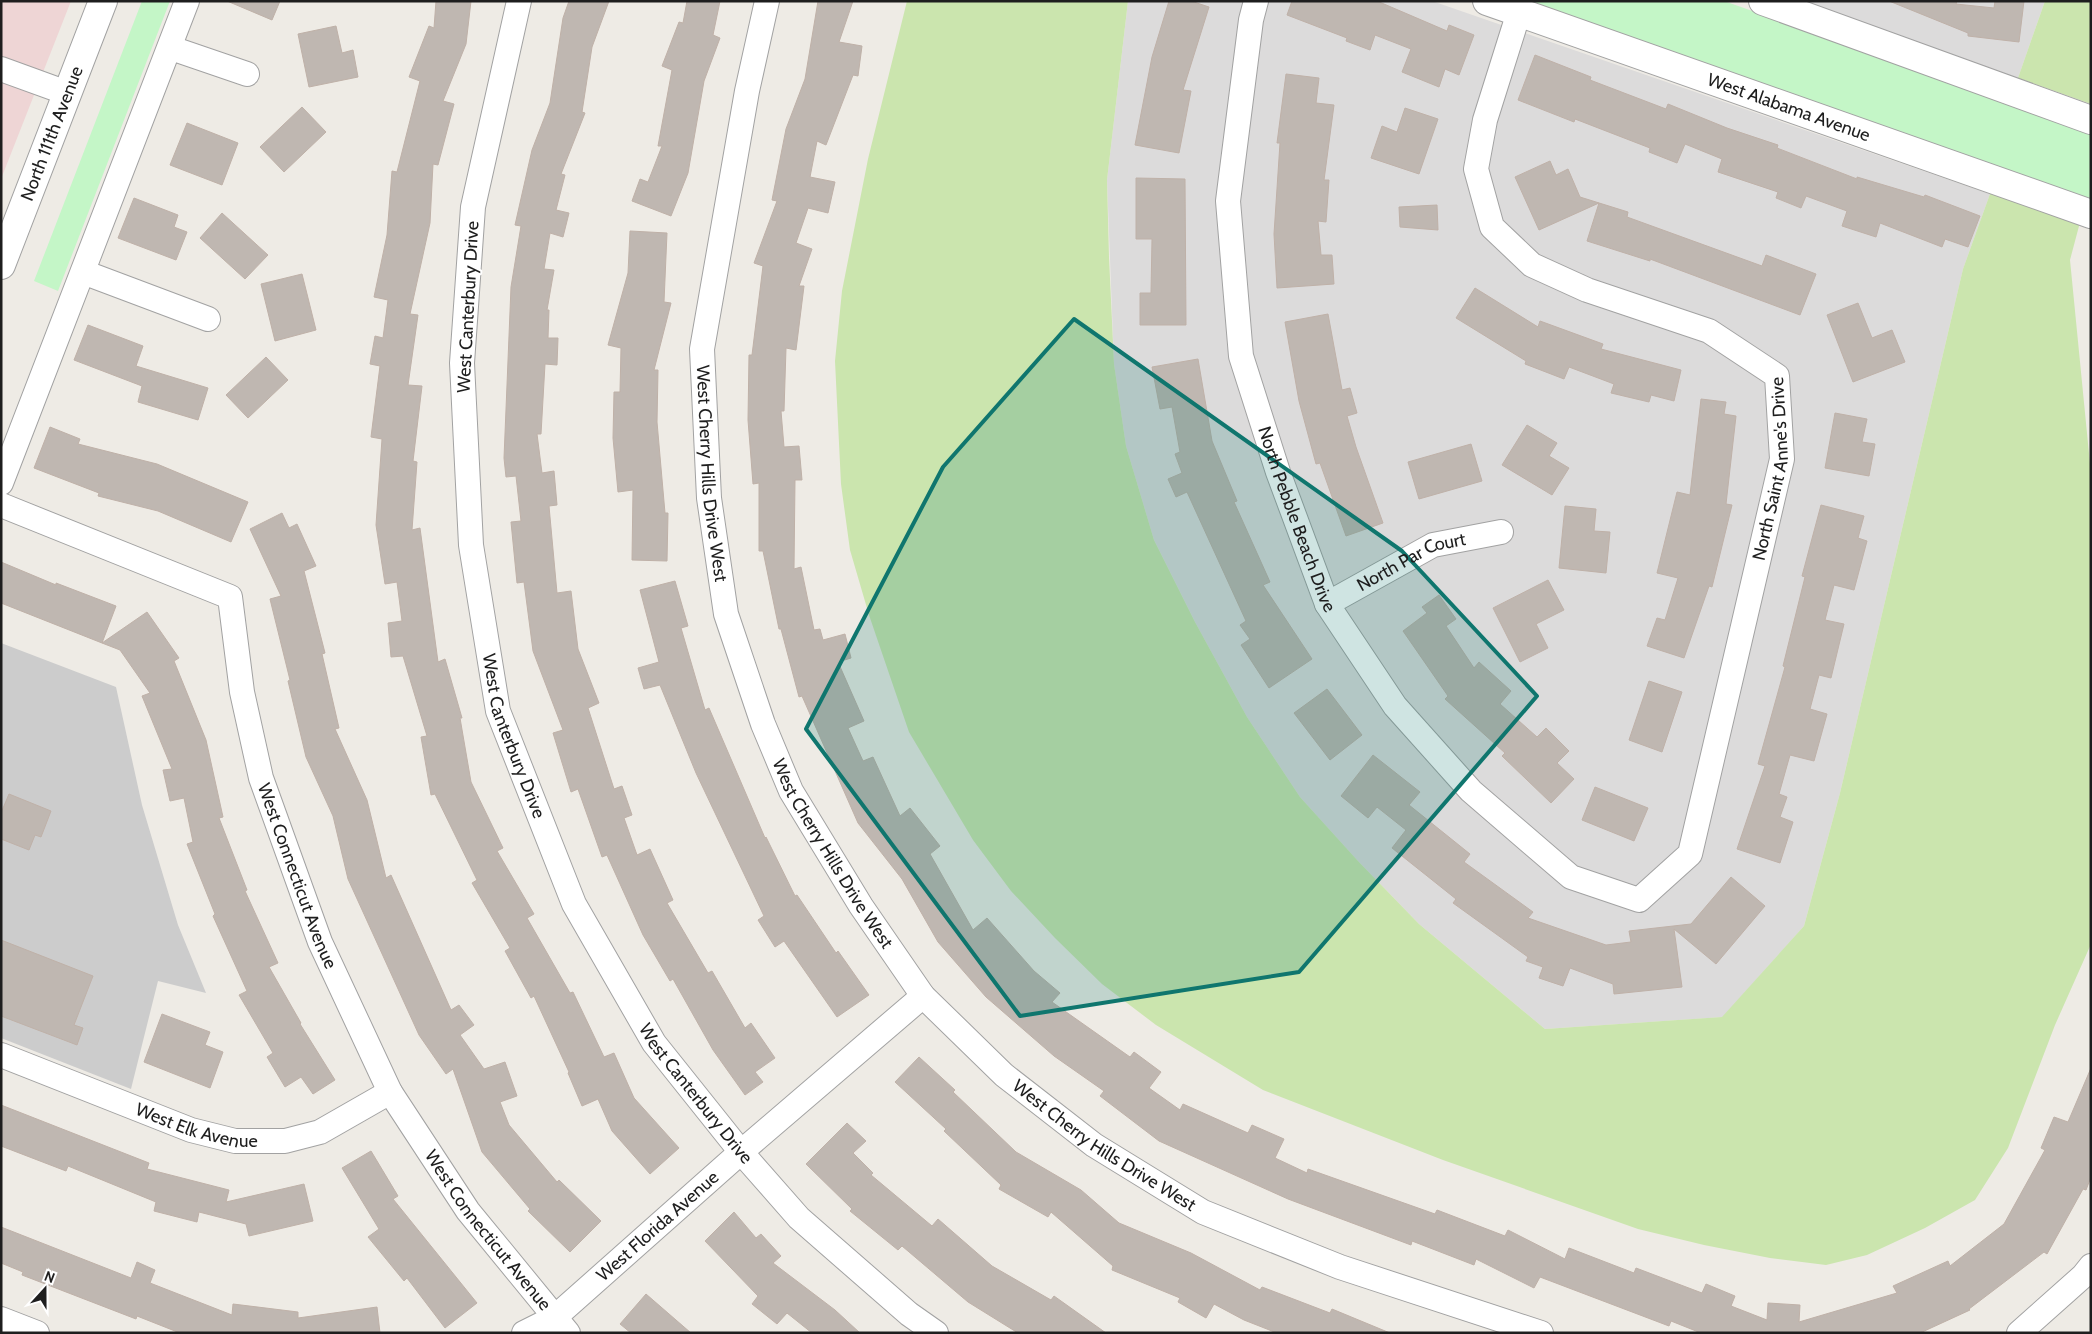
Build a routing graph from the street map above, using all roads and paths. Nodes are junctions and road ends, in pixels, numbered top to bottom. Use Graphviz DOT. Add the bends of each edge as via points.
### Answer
graph roads {
  1 [pos="102,1"];
  2 [pos="188,1"];
  3 [pos="519,1"];
  4 [pos="767,1"];
  5 [pos="1256,1"];
  6 [pos="1487,1"];
  7 [pos="1763,1"];
  8 [pos="1519,12"];
  9 [pos="170,48"];
  10 [pos="1,69"];
  11 [pos="247,74"];
  12 [pos="67,94"];
  13 [pos="2091,120"];
  14 [pos="2091,214"];
  15 [pos="1,265"];
  16 [pos="83,272"];
  17 [pos="208,319"];
  18 [pos="1,483"];
  19 [pos="1,505"];
  20 [pos="1501,532"];
  21 [pos="1326,604"];
  22 [pos="1638,900"];
  23 [pos="923,996"];
  24 [pos="1,1055"];
  25 [pos="390,1092"];
  26 [pos="740,1152"];
  27 [pos="2091,1266"];
  28 [pos="1,1319"];
  29 [pos="561,1325"];
  30 [pos="36,1333"];
  31 [pos="524,1333"];
  32 [pos="936,1333"];
  33 [pos="1541,1333"];
  34 [pos="2019,1333"];
  1 -- 12 [label="street, North 111th Avenue"];
  2 -- 9 [label="street"];
  3 -- 26 [label="street, West Canterbury Drive" via="473,207 462,363 471,545 498,711 574,904 654,1043"];
  4 -- 23 [label="street, West Cherry Hills Drive West" via="747,91 702,350 709,498 726,614 762,724 791,791 862,906"];
  5 -- 21 [label="street, North Pebble Beach Drive" via="1228,201 1241,356 1278,472"];
  6 -- 8 [label="street, West Alabama Avenue"];
  7 -- 13 [label="street"];
  8 -- 14 [label="street, West Alabama Avenue"];
  8 -- 22 [label="street, North Saint Anne's Drive" via="1485,120 1476,169 1492,228 1532,266 1587,290 1708,332 1777,376 1782,459 1690,854"];
  9 -- 11 [label="street"];
  9 -- 16 [label="street"];
  10 -- 12 [label="street"];
  12 -- 15 [label="street, North 111th Avenue"];
  16 -- 17 [label="street"];
  16 -- 18 [label="street"];
  19 -- 25 [label="street, West Connecticut Avenue" via="230,597 242,692 262,778 320,942"];
  20 -- 21 [label="street, North Par Court" via="1433,545"];
  21 -- 22 [label="street, North Pebble Beach Drive" via="1395,706 1471,791 1571,877"];
  23 -- 26 [label="street, West Florida Avenue"];
  23 -- 33 [label="street, West Cherry Hills Drive West" via="1004,1075 1094,1145 1203,1212 1340,1267"];
  24 -- 25 [label="street, West Elk Avenue" via="191,1130 235,1141 285,1141 320,1132"];
  25 -- 29 [label="street, West Connecticut Avenue" via="468,1211"];
  26 -- 29 [label="street, West Florida Avenue"];
  26 -- 32 [label="street, West Canterbury Drive" via="800,1218 909,1314"];
  27 -- 34 [label="street"];
  28 -- 30 [label="street"];
  29 -- 31 [label="street, West Florida Avenue"];
}
